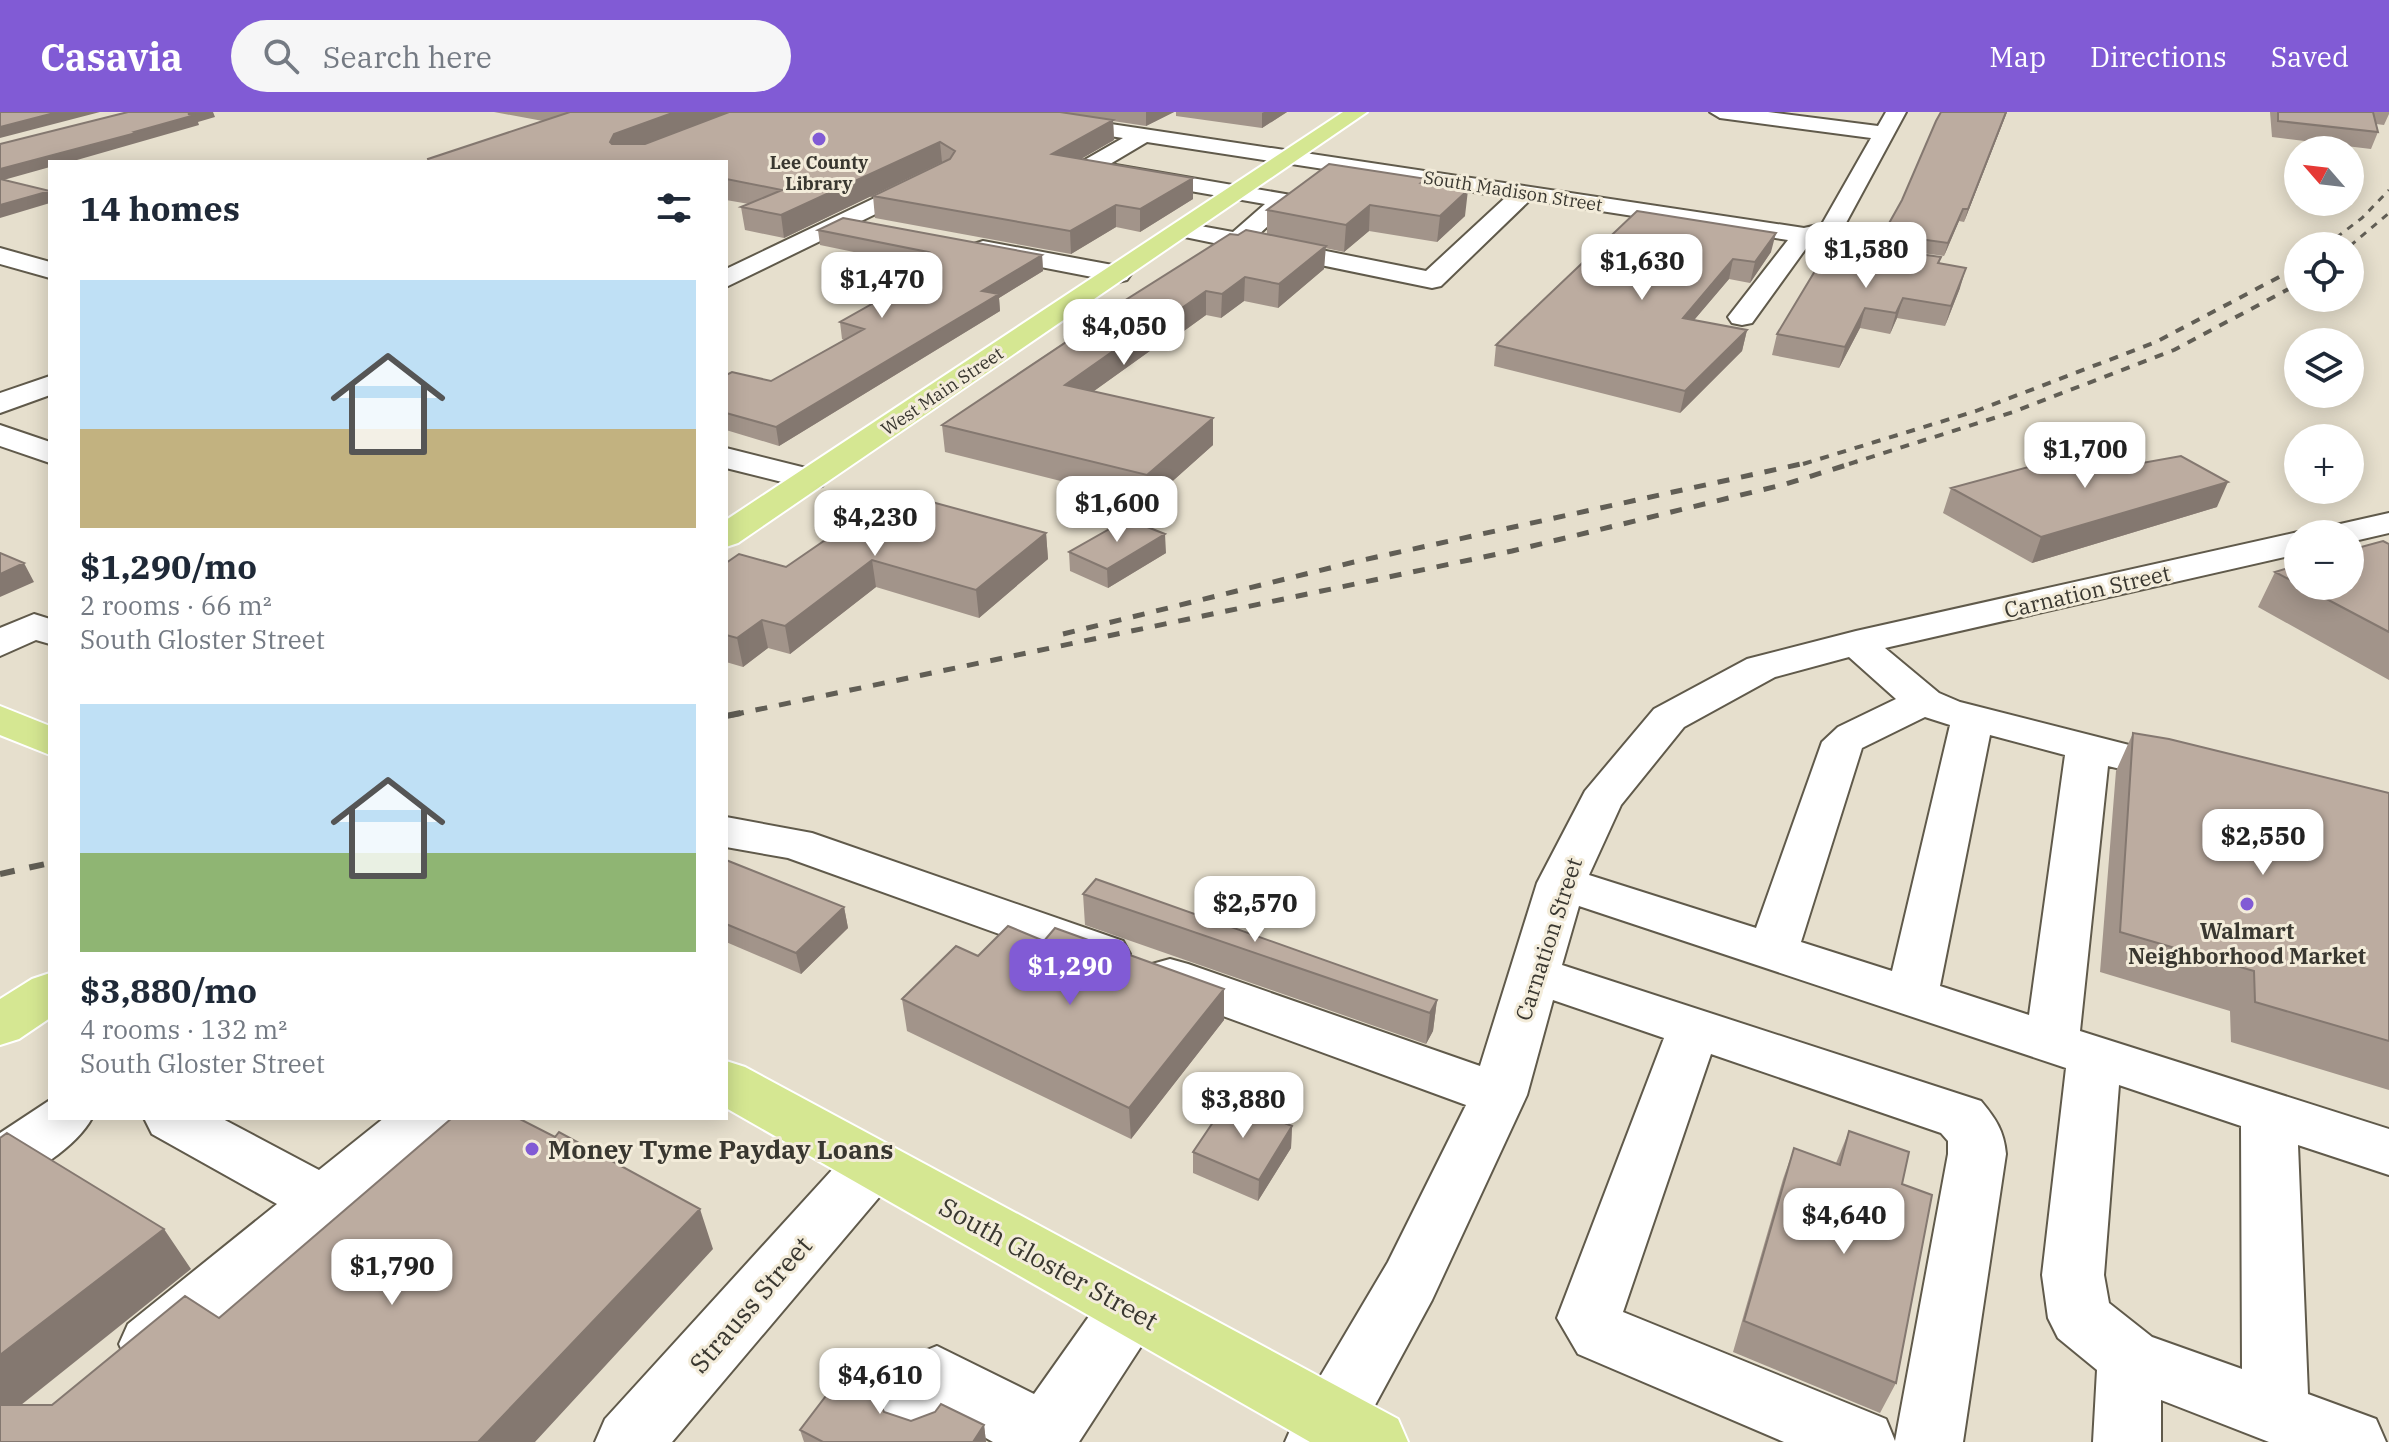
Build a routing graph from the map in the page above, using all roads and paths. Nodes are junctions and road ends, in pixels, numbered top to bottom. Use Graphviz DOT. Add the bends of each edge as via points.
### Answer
graph roads {
  1 [pos="991,112"];
  2 [pos="1114,112"];
  3 [pos="1357,112"];
  4 [pos="1720,112"];
  5 [pos="1896,112"];
  6 [pos="1183,117"];
  7 [pos="1084,126"];
  8 [pos="1884,133"];
  9 [pos="1144,135"];
  10 [pos="1123,147"];
  11 [pos="1292,156"];
  12 [pos="943,172"];
  13 [pos="1411,175"];
  14 [pos="1298,189"];
  15 [pos="1238,193"];
  16 [pos="1524,193"];
  17 [pos="841,222"];
  18 [pos="1184,230"];
  19 [pos="887,231"];
  20 [pos="1237,240"];
  21 [pos="1800,241"];
  22 [pos="964,246"];
  23 [pos="1842,253"];
  24 [pos="0,256"];
  25 [pos="48,269"];
  26 [pos="1118,274"];
  27 [pos="728,278"];
  28 [pos="1742,317"];
  29 [pos="48,386"];
  30 [pos="0,404"];
  31 [pos="0,435"];
  32 [pos="48,452"];
  33 [pos="728,458"];
  34 [pos="810,479"];
  35 [pos="2389,523"];
  36 [pos="2364,528"];
  37 [pos="728,535"];
  38 [pos="2284,546"];
  39 [pos="45,625"];
  40 [pos="1856,643"];
  41 [pos="0,644"];
  42 [pos="1924,702"];
  43 [pos="1973,718"];
  44 [pos="0,719"];
  45 [pos="48,741"];
  46 [pos="2088,747"];
  47 [pos="2217,764"];
  48 [pos="728,832"];
  49 [pos="1561,883"];
  50 [pos="1773,951"];
  51 [pos="1534,975"];
  52 [pos="48,993"];
  53 [pos="1912,996"];
  54 [pos="0,1025"];
  55 [pos="1694,1028"];
  56 [pos="2073,1048"];
  57 [pos="728,1083"];
  58 [pos="1499,1095"];
  59 [pos="2269,1112"];
  60 [pos="61,1120"];
  61 [pos="176,1120"];
  62 [pos="421,1120"];
  63 [pos="2389,1152"];
  64 [pos="0,1164"];
  65 [pos="872,1165"];
  66 [pos="324,1201"];
  67 [pos="1131,1308"];
  68 [pos="2130,1358"];
  69 [pos="105,1382"];
  70 [pos="914,1408"];
  71 [pos="2275,1412"];
  72 [pos="1341,1434"];
  73 [pos="1042,1438"];
  74 [pos="629,1442"];
  75 [pos="1862,1442"];
  76 [pos="1929,1442"];
  77 [pos="2127,1442"];
  78 [pos="2352,1442"];
  1 -- 7 [label="street"];
  2 -- 7 [label="street"];
  3 -- 11 [label="main road, West Main Street"];
  4 -- 8 [label="street"];
  5 -- 8 [label="street"];
  6 -- 11 [label="street" via="1186,125"];
  7 -- 9 [label="street"];
  8 -- 21 [label="street, South Madison Street" via="1831,229"];
  9 -- 10 [label="street"];
  9 -- 11 [label="street"];
  10 -- 11 [label="street" via="1236,164"];
  10 -- 15 [label="street" via="1089,167"];
  11 -- 13 [label="street, South Madison Street"];
  11 -- 15 [label="main road, West Main Street"];
  12 -- 17 [label="street"];
  13 -- 14 [label="street" via="1390,188"];
  13 -- 16 [label="street, South Madison Street"];
  14 -- 15 [label="street"];
  14 -- 20 [label="street"];
  15 -- 18 [label="main road, West Main Street"];
  16 -- 20 [label="street" via="1432,280"];
  16 -- 21 [label="street, South Madison Street"];
  17 -- 19 [label="street"];
  17 -- 27 [label="street"];
  18 -- 20 [label="street"];
  18 -- 26 [label="main road, West Main Street"];
  21 -- 23 [label="street"];
  21 -- 28 [label="street"];
  22 -- 26 [label="street"];
  24 -- 25 [label="street"];
  26 -- 34 [label="main road, West Main Street"];
  29 -- 30 [label="street"];
  31 -- 32 [label="street"];
  33 -- 34 [label="street"];
  34 -- 37 [label="main road, West Main Street"];
  35 -- 36 [label="street"];
  38 -- 40 [label="street, Carnation Street"];
  39 -- 41 [label="street"];
  40 -- 42 [label="street"];
  40 -- 49 [label="street, Carnation Street" via="1761,668 1669,718 1601,801"];
  42 -- 43 [label="street"];
  42 -- 50 [label="street" via="1864,727 1843,742"];
  43 -- 46 [label="street"];
  43 -- 53 [label="street"];
  44 -- 45 [label="main road"];
  46 -- 47 [label="street" via="2137,760"];
  46 -- 56 [label="street"];
  48 -- 58 [label="street" via="796,844"];
  49 -- 50 [label="street"];
  49 -- 51 [label="street, Carnation Street"];
  50 -- 53 [label="street"];
  51 -- 55 [label="street"];
  51 -- 58 [label="street, Carnation Street"];
  52 -- 54 [label="main road"];
  53 -- 56 [label="street"];
  55 -- 75 [label="street" via="1589,1318 1601,1334"];
  55 -- 76 [label="street" via="1961,1117 1976,1135"];
  56 -- 59 [label="street"];
  56 -- 68 [label="street" via="2073,1275 2080,1318"];
  57 -- 65 [label="main road, South Gloster Street"];
  58 -- 72 [label="street, Carnation Street"];
  59 -- 63 [label="street"];
  59 -- 71 [label="street"];
  60 -- 64 [label="street"];
  61 -- 66 [label="street"];
  62 -- 66 [label="street"];
  65 -- 67 [label="main road, South Gloster Street"];
  65 -- 74 [label="street, Strauss Street"];
  66 -- 69 [label="street"];
  67 -- 72 [label="main road, South Gloster Street"];
  67 -- 73 [label="street"];
  68 -- 71 [label="street"];
  68 -- 77 [label="street"];
  70 -- 73 [label="street" via="937,1376"];
  71 -- 78 [label="street"];
}
